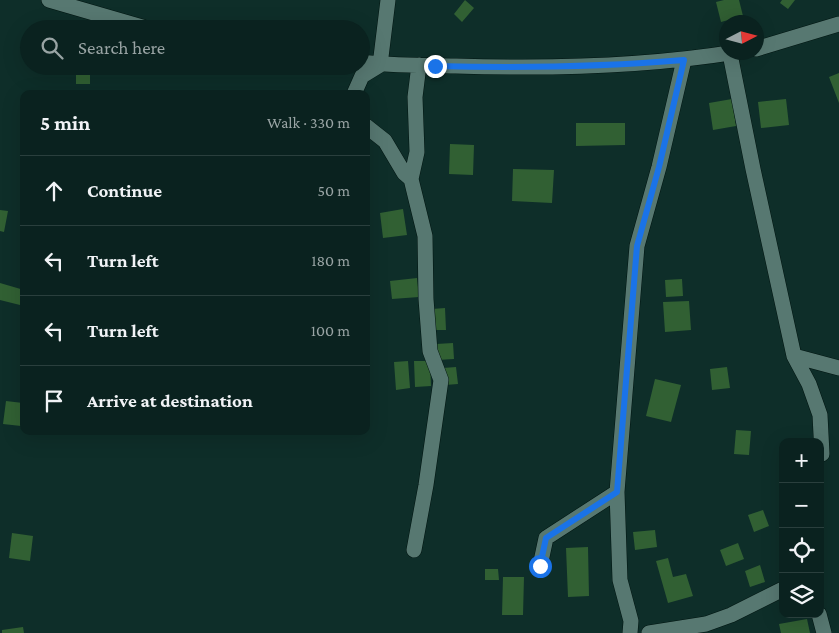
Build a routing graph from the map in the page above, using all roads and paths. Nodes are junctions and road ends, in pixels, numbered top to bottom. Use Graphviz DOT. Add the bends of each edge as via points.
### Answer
graph roads {
  1 [pos="388,0"];
  2 [pos="53,1"];
  3 [pos="118,20"];
  4 [pos="839,24"];
  5 [pos="764,47"];
  6 [pos="719,55"];
  7 [pos="684,60"];
  8 [pos="734,60"];
  9 [pos="370,63"];
  10 [pos="380,65"];
  11 [pos="419,65"];
  12 [pos="370,71"];
  13 [pos="364,75"];
  14 [pos="356,90"];
  15 [pos="370,129"];
  16 [pos="411,179"];
  17 [pos="794,356"];
  18 [pos="839,368"];
  19 [pos="821,438"];
  20 [pos="617,492"];
  21 [pos="414,550"];
  22 [pos="540,566"];
  23 [pos="779,591"];
  24 [pos="820,618"];
  25 [pos="630,627"];
  26 [pos="650,633"];
  27 [pos="824,633"];
  1 -- 10 [label="street"];
  2 -- 3 [label="street"];
  4 -- 5 [label="street"];
  6 -- 7 [label="street"];
  7 -- 11 [label="street" via="622,66"];
  7 -- 20 [label="street" via="637,246"];
  8 -- 17 [label="street" via="753,169"];
  9 -- 10 [label="street"];
  10 -- 11 [label="street"];
  10 -- 12 [label="street"];
  11 -- 16 [label="street" via="415,97 417,152"];
  13 -- 14 [label="street"];
  15 -- 16 [label="street" via="385,141"];
  16 -- 21 [label="street" via="426,236 430,351 440,380"];
  17 -- 18 [label="street"];
  17 -- 19 [label="street" via="820,415"];
  20 -- 22 [label="street" via="546,538"];
  20 -- 25 [label="street" via="620,580"];
  23 -- 26 [label="street" via="706,624"];
  24 -- 27 [label="street"];
  25 -- 26 [label="street"];
}
